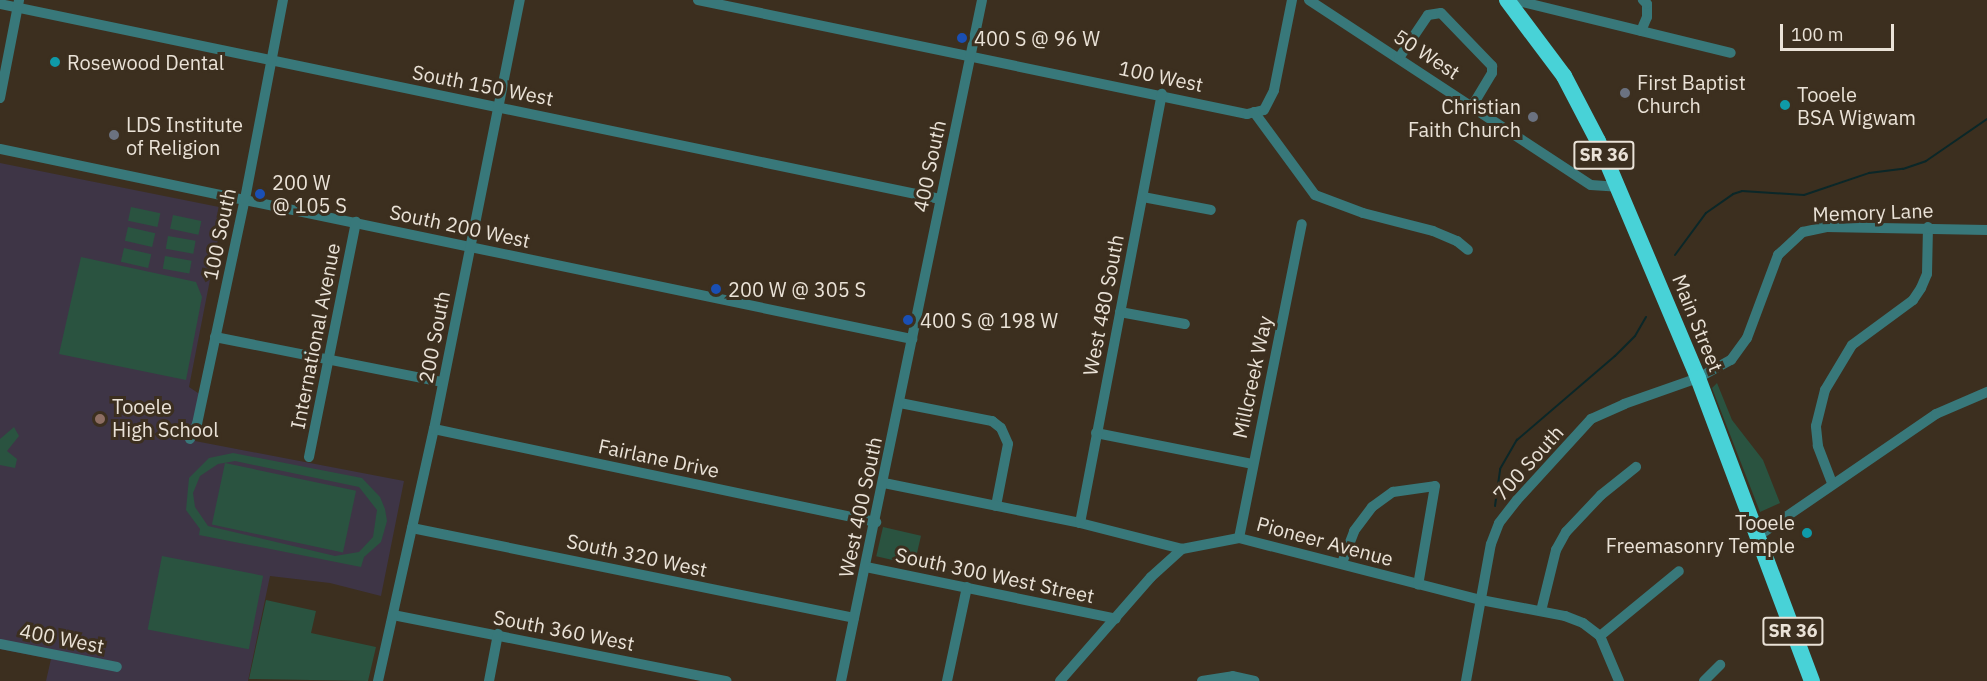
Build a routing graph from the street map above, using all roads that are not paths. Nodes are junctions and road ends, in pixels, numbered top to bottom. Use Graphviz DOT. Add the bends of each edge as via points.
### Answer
graph roads {
  1 [pos="283,0"];
  2 [pos="519,0"];
  3 [pos="698,0"];
  4 [pos="982,0"];
  5 [pos="1292,0"];
  6 [pos="1309,0"];
  7 [pos="1507,0"];
  8 [pos="1514,0"];
  9 [pos="1643,0"];
  10 [pos="0,4"];
  11 [pos="18,4"];
  12 [pos="1641,31"];
  13 [pos="1731,53"];
  14 [pos="970,56"];
  15 [pos="270,58"];
  16 [pos="1399,58"];
  17 [pos="1162,94"];
  18 [pos="0,98"];
  19 [pos="1473,105"];
  20 [pos="500,106"];
  21 [pos="1259,111"];
  22 [pos="0,149"];
  23 [pos="1618,187"];
  24 [pos="1143,197"];
  25 [pos="245,199"];
  26 [pos="940,199"];
  27 [pos="1211,210"];
  28 [pos="356,222"];
  29 [pos="1302,224"];
  30 [pos="1928,227"];
  31 [pos="1987,230"];
  32 [pos="470,246"];
  33 [pos="1468,250"];
  34 [pos="1120,312"];
  35 [pos="1185,324"];
  36 [pos="215,337"];
  37 [pos="912,339"];
  38 [pos="330,358"];
  39 [pos="1698,378"];
  40 [pos="443,382"];
  41 [pos="1987,392"];
  42 [pos="900,403"];
  43 [pos="434,429"];
  44 [pos="1096,433"];
  45 [pos="190,439"];
  46 [pos="309,457"];
  47 [pos="1252,464"];
  48 [pos="1636,467"];
  49 [pos="884,483"];
  50 [pos="1832,483"];
  51 [pos="996,506"];
  52 [pos="876,522"];
  53 [pos="1080,523"];
  54 [pos="412,528"];
  55 [pos="1758,536"];
  56 [pos="1239,537"];
  57 [pos="1182,549"];
  58 [pos="1342,563"];
  59 [pos="866,567"];
  60 [pos="1679,571"];
  61 [pos="1418,585"];
  62 [pos="966,587"];
  63 [pos="1481,600"];
  64 [pos="1541,611"];
  65 [pos="393,615"];
  66 [pos="854,618"];
  67 [pos="1116,619"];
  68 [pos="498,634"];
  69 [pos="1600,636"];
  70 [pos="3,644"];
  71 [pos="1720,665"];
  72 [pos="117,667"];
  73 [pos="378,681"];
  74 [pos="489,681"];
  75 [pos="727,681"];
  76 [pos="841,681"];
  77 [pos="947,681"];
  78 [pos="1060,681"];
  79 [pos="1202,681"];
  80 [pos="1254,681"];
  81 [pos="1466,681"];
  82 [pos="1620,681"];
  83 [pos="1704,681"];
  84 [pos="1812,681"];
  1 -- 15 [label="street, 100 South"];
  2 -- 20 [label="street, 200 South"];
  3 -- 14 [label="street, 100 West"];
  4 -- 14 [label="street, 400 South"];
  5 -- 21 [label="street" via="1274,90"];
  6 -- 16 [label="street, 50 West"];
  7 -- 23 [label="highway, Main Street / SR 36" via="1564,76"];
  8 -- 12 [label="street"];
  9 -- 12 [label="street" via="1647,17"];
  10 -- 11 [label="street, South 150 West"];
  11 -- 15 [label="street, South 150 West"];
  11 -- 18 [label="street"];
  12 -- 13 [label="street"];
  14 -- 17 [label="street, 100 West"];
  14 -- 26 [label="street, 400 South"];
  15 -- 20 [label="street, South 150 West"];
  15 -- 25 [label="street, 100 South"];
  16 -- 19 [label="street, 50 West"];
  16 -- 19 [label="street" via="1428,15 1438,12 1471,40 1493,69"];
  17 -- 21 [label="street, 100 West" via="1247,114"];
  17 -- 24 [label="street, West 480 South"];
  19 -- 23 [label="street, 50 West" via="1591,184"];
  20 -- 26 [label="street, South 150 West"];
  20 -- 32 [label="street, 200 South"];
  21 -- 33 [label="street" via="1315,195 1363,213 1433,231"];
  22 -- 25 [label="street, South 200 West"];
  23 -- 39 [label="highway, Main Street / SR 36"];
  24 -- 27 [label="street"];
  24 -- 34 [label="street, West 480 South"];
  25 -- 28 [label="street, South 200 West"];
  25 -- 36 [label="street, 100 South"];
  26 -- 37 [label="street, 400 South"];
  28 -- 32 [label="street, South 200 West"];
  28 -- 38 [label="street, International Avenue"];
  29 -- 47 [label="street, Millcreek Way"];
  30 -- 31 [label="street, Memory Lane"];
  30 -- 39 [label="street, Memory Lane" via="1826,227 1803,232 1778,255 1747,338 1731,360"];
  30 -- 50 [label="street" via="1927,273 1921,288 1913,300 1851,345 1825,390 1816,426 1818,446"];
  32 -- 37 [label="street, South 200 West"];
  32 -- 40 [label="street, 200 South"];
  34 -- 35 [label="street"];
  34 -- 44 [label="street, West 480 South"];
  36 -- 38 [label="street"];
  36 -- 45 [label="street, 100 South" via="197,424"];
  37 -- 42 [label="street, West 400 South"];
  38 -- 40 [label="street"];
  38 -- 46 [label="street, International Avenue"];
  39 -- 55 [label="highway, Main Street / SR 36"];
  39 -- 63 [label="street, 700 South" via="1592,419 1499,523 1491,544"];
  40 -- 43 [label="street, 200 South"];
  41 -- 50 [label="street" via="1935,414"];
  42 -- 49 [label="street, West 400 South"];
  42 -- 51 [label="street" via="992,421 1001,428 1008,444"];
  43 -- 52 [label="street, Fairlane Drive"];
  43 -- 54 [label="street, 200 South"];
  44 -- 47 [label="street"];
  44 -- 53 [label="street, West 480 South"];
  47 -- 56 [label="street, Millcreek Way"];
  48 -- 64 [label="street" via="1601,495 1566,532 1556,550"];
  49 -- 51 [label="street, Pioneer Avenue"];
  49 -- 52 [label="street, West 400 South"];
  50 -- 55 [label="street"];
  51 -- 53 [label="street, Pioneer Avenue"];
  52 -- 59 [label="street, West 400 South"];
  53 -- 57 [label="street, Pioneer Avenue"];
  54 -- 65 [label="street, 200 South"];
  54 -- 66 [label="street, South 320 West"];
  55 -- 84 [label="highway, Main Street / SR 36"];
  56 -- 57 [label="street, Pioneer Avenue"];
  56 -- 58 [label="street, Pioneer Avenue"];
  57 -- 67 [label="street"];
  58 -- 61 [label="street, Pioneer Avenue"];
  58 -- 61 [label="street" via="1354,531 1372,507 1393,492 1435,486"];
  59 -- 62 [label="street, South 300 West Street"];
  59 -- 66 [label="street, West 400 South"];
  60 -- 69 [label="street"];
  61 -- 63 [label="street, Pioneer Avenue"];
  62 -- 67 [label="street, South 300 West Street"];
  62 -- 77 [label="street"];
  63 -- 64 [label="street, Pioneer Avenue"];
  63 -- 81 [label="street, 700 South"];
  64 -- 69 [label="street, Pioneer Avenue" via="1583,623"];
  65 -- 68 [label="street, South 360 West"];
  65 -- 73 [label="street, 200 South"];
  66 -- 76 [label="street, West 400 South"];
  67 -- 78 [label="street"];
  68 -- 74 [label="street"];
  68 -- 75 [label="street, South 360 West"];
  69 -- 82 [label="street"];
  70 -- 72 [label="street, 400 West"];
  71 -- 83 [label="street"];
  79 -- 80 [label="street" via="1233,676"];
}
